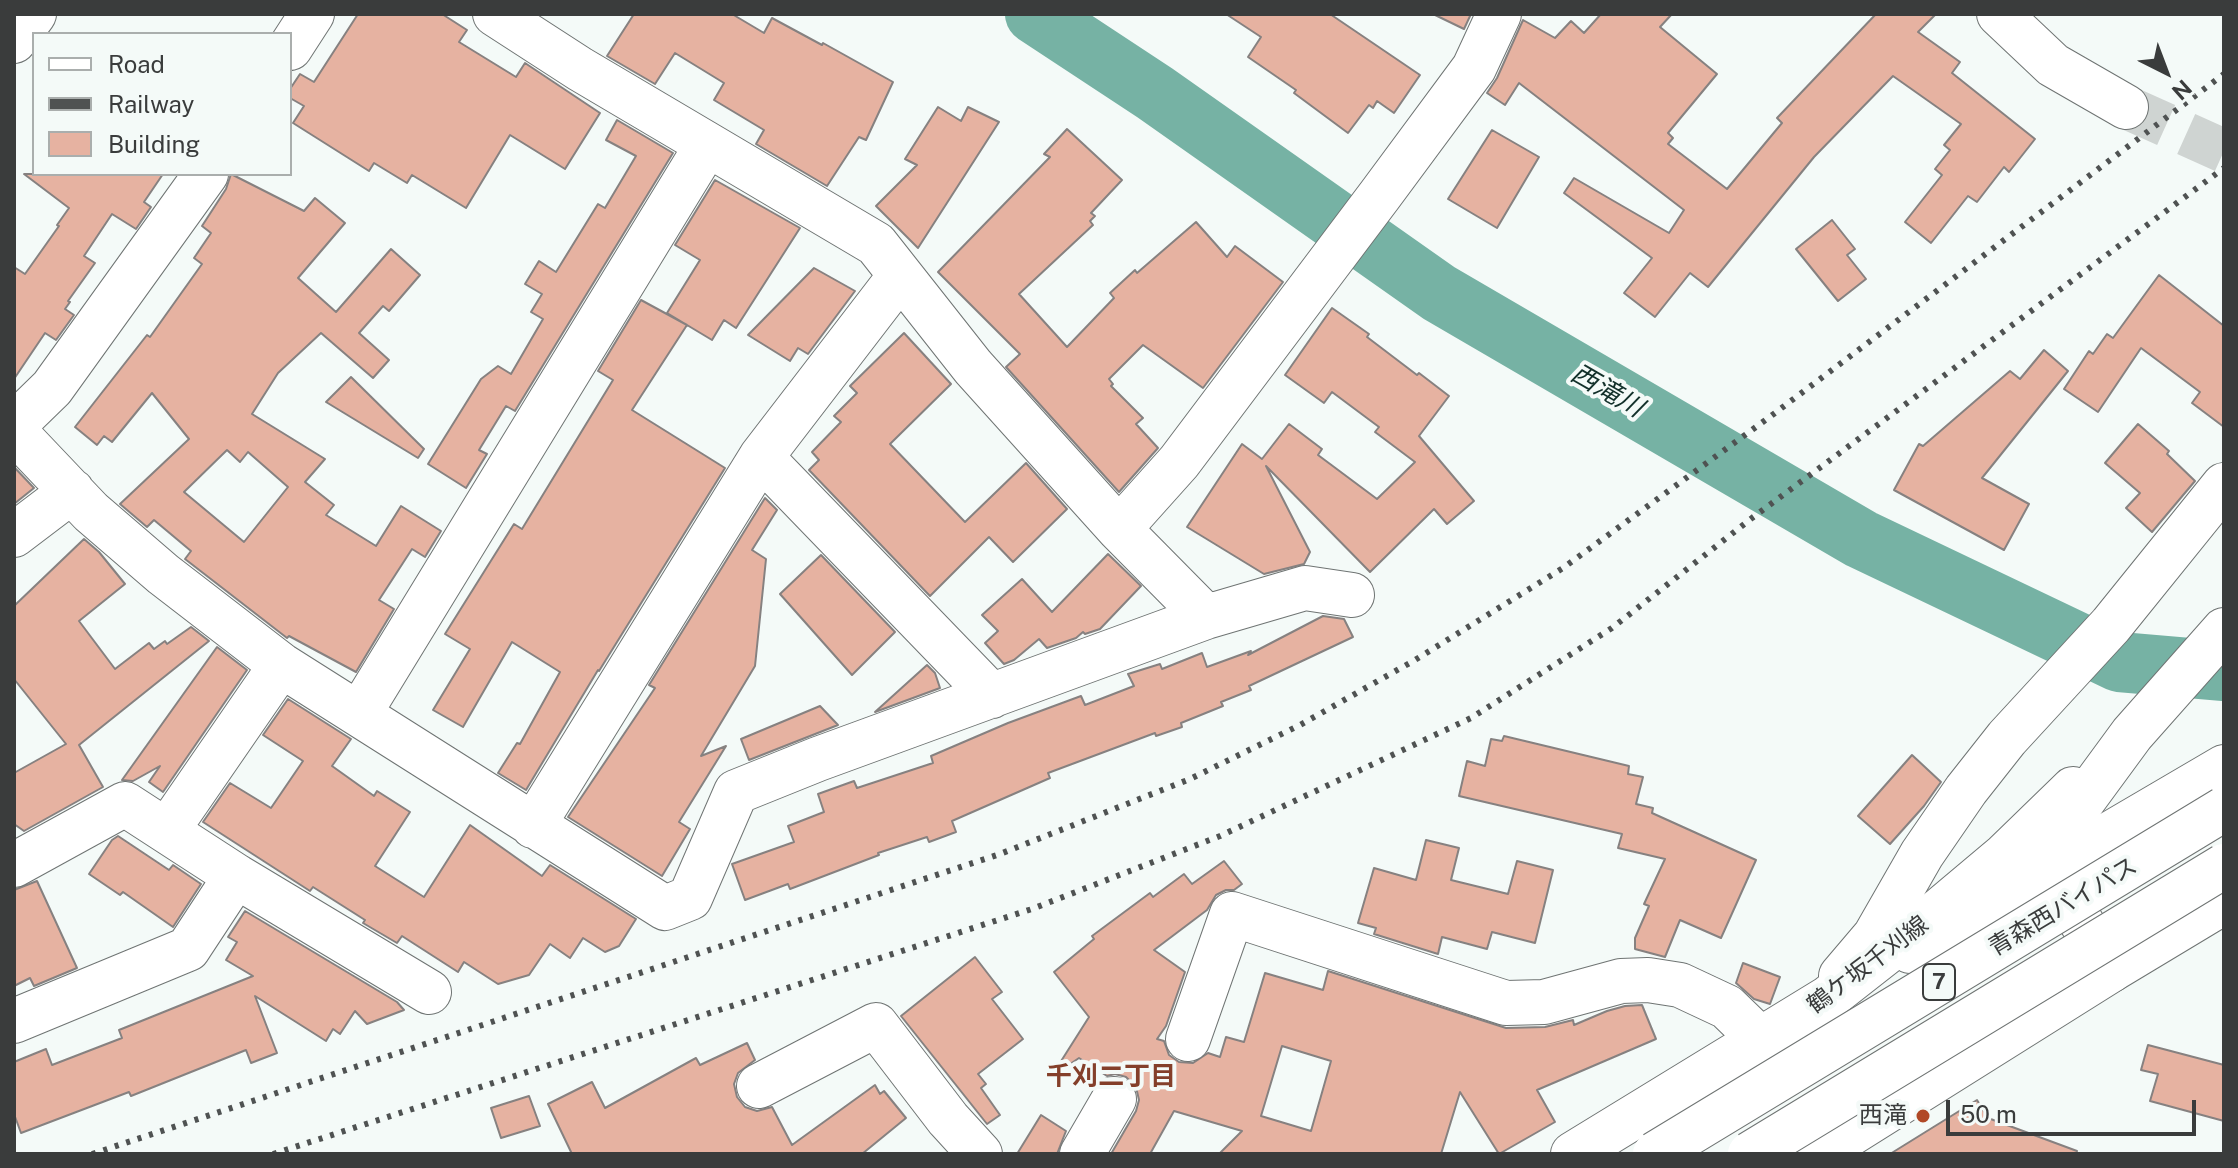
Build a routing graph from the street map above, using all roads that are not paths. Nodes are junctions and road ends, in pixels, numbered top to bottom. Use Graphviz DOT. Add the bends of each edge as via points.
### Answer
graph roads {
  1 [pos="34,14"];
  2 [pos="312,14"];
  3 [pos="495,14"];
  4 [pos="1499,14"];
  5 [pos="1999,14"];
  6 [pos="14,41"];
  7 [pos="292,45"];
  8 [pos="2126,107"];
  9 [pos="707,145"];
  10 [pos="205,176"];
  11 [pos="900,276"];
  12 [pos="14,425"];
  13 [pos="14,431"];
  14 [pos="761,457"];
  15 [pos="2224,485"];
  16 [pos="72,491"];
  17 [pos="1119,529"];
  18 [pos="14,535"];
  19 [pos="1352,595"];
  20 [pos="1206,617"];
  21 [pos="2218,636"];
  22 [pos="281,665"];
  23 [pos="992,696"];
  24 [pos="359,714"];
  25 [pos="2139,726"];
  26 [pos="2224,767"];
  27 [pos="2224,809"];
  28 [pos="533,826"];
  29 [pos="168,829"];
  30 [pos="14,865"];
  31 [pos="2224,866"];
  32 [pos="2049,870"];
  33 [pos="236,876"];
  34 [pos="2224,902"];
  35 [pos="2111,970"];
  36 [pos="429,992"];
  37 [pos="1822,1002"];
  38 [pos="14,1021"];
  39 [pos="1188,1039"];
  40 [pos="1761,1040"];
  41 [pos="759,1086"];
  42 [pos="1114,1099"];
  43 [pos="1646,1134"];
  44 [pos="980,1154"];
  45 [pos="1082,1154"];
  46 [pos="1573,1154"];
  47 [pos="1661,1154"];
  48 [pos="1750,1154"];
  49 [pos="1818,1154"];
  1 -- 6 [label="main road"];
  2 -- 7 [label="main road"];
  3 -- 9 [label="main road"];
  4 -- 17 [label="main road" via="1474,68 1334,258 1179,462"];
  5 -- 8 [label="main road" via="2053,65"];
  9 -- 11 [label="main road" via="876,244"];
  9 -- 24 [label="main road"];
  10 -- 12 [label="main road" via="52,388"];
  11 -- 14 [label="main road"];
  11 -- 17 [label="main road" via="973,367"];
  13 -- 16 [label="main road"];
  14 -- 23 [label="main road"];
  14 -- 28 [label="main road"];
  15 -- 37 [label="main road" via="2111,625 1966,790 1875,936"];
  16 -- 18 [label="main road"];
  16 -- 22 [label="main road" via="163,574"];
  17 -- 20 [label="main road"];
  19 -- 20 [label="main road" via="1305,588"];
  20 -- 23 [label="main road"];
  21 -- 25 [label="main road, 鶴ケ坂千刈線"];
  22 -- 24 [label="main road"];
  22 -- 29 [label="main road"];
  23 -- 28 [label="main road" via="736,792 690,898 665,908"];
  24 -- 28 [label="main road"];
  25 -- 32 [label="main road, 鶴ケ坂千刈線" via="2063,828"];
  25 -- 37 [label="main road, 鶴ケ坂千刈線" via="2005,855"];
  26 -- 32 [label="main road"];
  27 -- 43 [label="main road, 青森西バイパス / 7, bridge"];
  29 -- 30 [label="main road" via="125,804"];
  29 -- 33 [label="main road"];
  31 -- 48 [label="main road, 青森西バイパス / 7, bridge"];
  32 -- 35 [label="main road"];
  32 -- 37 [label="main road"];
  33 -- 36 [label="main road"];
  33 -- 38 [label="main road" via="188,949"];
  34 -- 35 [label="main road"];
  35 -- 49 [label="main road"];
  37 -- 40 [label="main road, 鶴ケ坂千刈線"];
  39 -- 40 [label="main road" via="1232,914 1506,1003 1544,1002 1621,981 1680,985 1727,1007"];
  40 -- 43 [label="main road, 鶴ケ坂千刈線"];
  41 -- 44 [label="main road" via="876,1025"];
  42 -- 45 [label="main road"];
  43 -- 46 [label="main road, 鶴ケ坂千刈線"];
  43 -- 47 [label="main road"];
}
